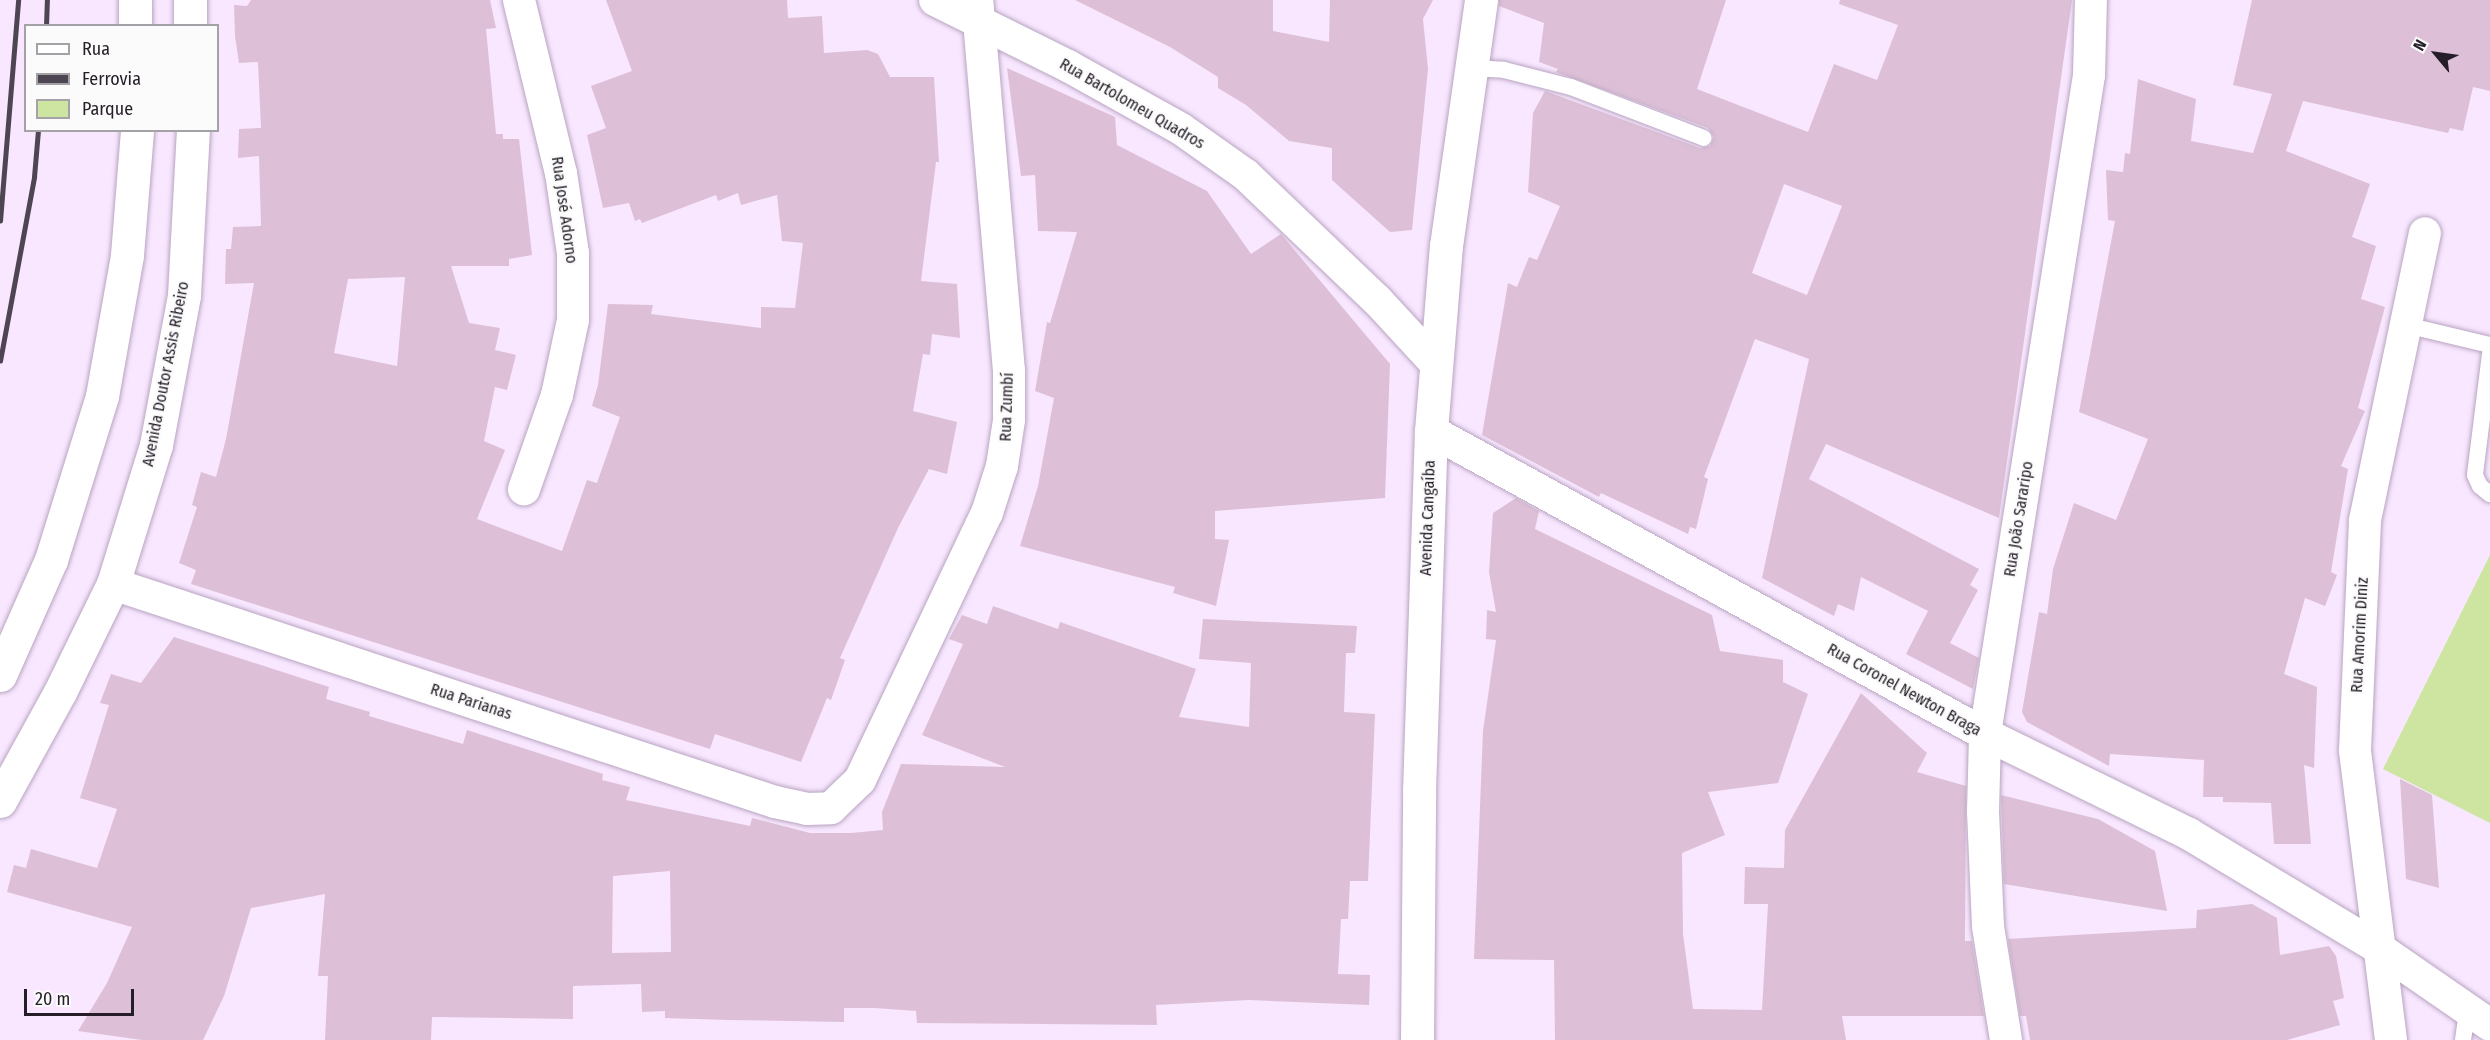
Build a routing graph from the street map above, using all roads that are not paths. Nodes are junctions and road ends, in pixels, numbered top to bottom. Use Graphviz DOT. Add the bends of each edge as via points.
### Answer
graph roads {
  1 [pos="135,0"];
  2 [pos="190,0"];
  3 [pos="519,0"];
  4 [pos="935,0"];
  5 [pos="1481,0"];
  6 [pos="2091,0"];
  7 [pos="977,11"];
  8 [pos="135,24"];
  9 [pos="190,24"];
  10 [pos="1471,68"];
  11 [pos="136,132"];
  12 [pos="192,132"];
  13 [pos="1704,138"];
  14 [pos="2425,233"];
  15 [pos="2406,325"];
  16 [pos="2490,345"];
  17 [pos="2490,354"];
  18 [pos="1436,364"];
  19 [pos="1431,431"];
  20 [pos="524,489"];
  21 [pos="2490,494"];
  22 [pos="113,584"];
  23 [pos="0,675"];
  24 [pos="1985,735"];
  25 [pos="0,801"];
  26 [pos="831,808"];
  27 [pos="2378,948"];
  28 [pos="2473,1026"];
  29 [pos="1417,1040"];
  30 [pos="2006,1040"];
  31 [pos="2391,1040"];
  1 -- 8 [label="main road"];
  2 -- 9 [label="main road"];
  3 -- 20 [label="street, Rua José Adorno" via="561,173 573,253 573,320 557,395"];
  4 -- 7 [label="street, Rua Bartolomeu Quadros"];
  5 -- 10 [label="main road, Avenida Cangaíba"];
  6 -- 24 [label="street, Rua João Sararipo" via="2089,75"];
  7 -- 18 [label="street, Rua Bartolomeu Quadros" via="1181,129 1246,175 1377,300"];
  7 -- 26 [label="street, Rua Zumbí" via="1009,371 1010,420 1002,466 987,513 860,780"];
  10 -- 13 [label="lane" via="1527,75 1571,87"];
  10 -- 18 [label="main road, Avenida Cangaíba" via="1446,246"];
  11 -- 23 [label="main road" via="127,255 102,396 51,560"];
  12 -- 22 [label="main road, Avenida Doutor Assis Ribeiro" via="184,295 156,445"];
  14 -- 15 [label="street, Rua Amorim Diniz"];
  15 -- 16 [label="lane"];
  15 -- 27 [label="street, Rua Amorim Diniz" via="2365,520 2355,738"];
  17 -- 21 [label="lane" via="2475,475"];
  18 -- 19 [label="main road, Avenida Cangaíba"];
  19 -- 24 [label="street, Rua Coronel Newton Braga"];
  19 -- 29 [label="main road, Avenida Cangaíba" via="1419,791"];
  22 -- 25 [label="main road, Avenida Doutor Assis Ribeiro"];
  22 -- 26 [label="street, Rua Parianas" via="775,802 807,809"];
  24 -- 27 [label="street, Rua Coronel Newton Braga" via="2189,834"];
  24 -- 30 [label="street, Rua João Sararipo" via="1983,812 1988,926"];
  27 -- 28 [label="street, Rua Coronel Newton Braga"];
  27 -- 31 [label="street, Rua Amorim Diniz"];
}
